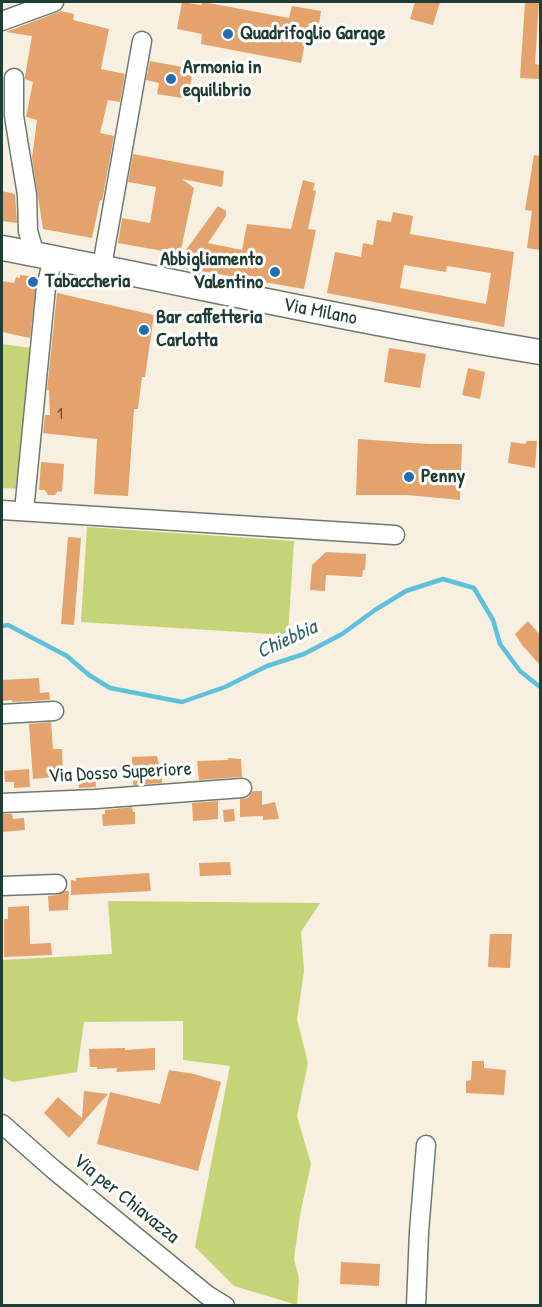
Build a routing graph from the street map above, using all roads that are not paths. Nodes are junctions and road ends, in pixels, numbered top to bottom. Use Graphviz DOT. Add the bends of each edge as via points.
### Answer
graph roads {
  1 [pos="54,2"];
  2 [pos="2,21"];
  3 [pos="142,41"];
  4 [pos="14,78"];
  5 [pos="2,248"];
  6 [pos="44,256"];
  7 [pos="102,266"];
  8 [pos="540,352"];
  9 [pos="2,510"];
  10 [pos="24,511"];
  11 [pos="395,535"];
  12 [pos="54,711"];
  13 [pos="2,714"];
  14 [pos="242,788"];
  15 [pos="2,802"];
  16 [pos="57,884"];
  17 [pos="2,886"];
  18 [pos="2,1124"];
  19 [pos="426,1145"];
  20 [pos="225,1305"];
  21 [pos="416,1305"];
  1 -- 2 [label="street"];
  3 -- 7 [label="street"];
  4 -- 6 [label="street" via="14,116 27,195 28,231"];
  5 -- 6 [label="main road, Via Milano"];
  6 -- 7 [label="main road, Via Milano"];
  6 -- 10 [label="street" via="46,287"];
  7 -- 8 [label="main road, Via Milano" via="291,307"];
  9 -- 10 [label="street"];
  10 -- 11 [label="street"];
  12 -- 13 [label="street"];
  14 -- 15 [label="street, Via Dosso Superiore"];
  16 -- 17 [label="street"];
  18 -- 20 [label="street, Via per Chiavazza" via="207,1295"];
  19 -- 21 [label="street"];
}
